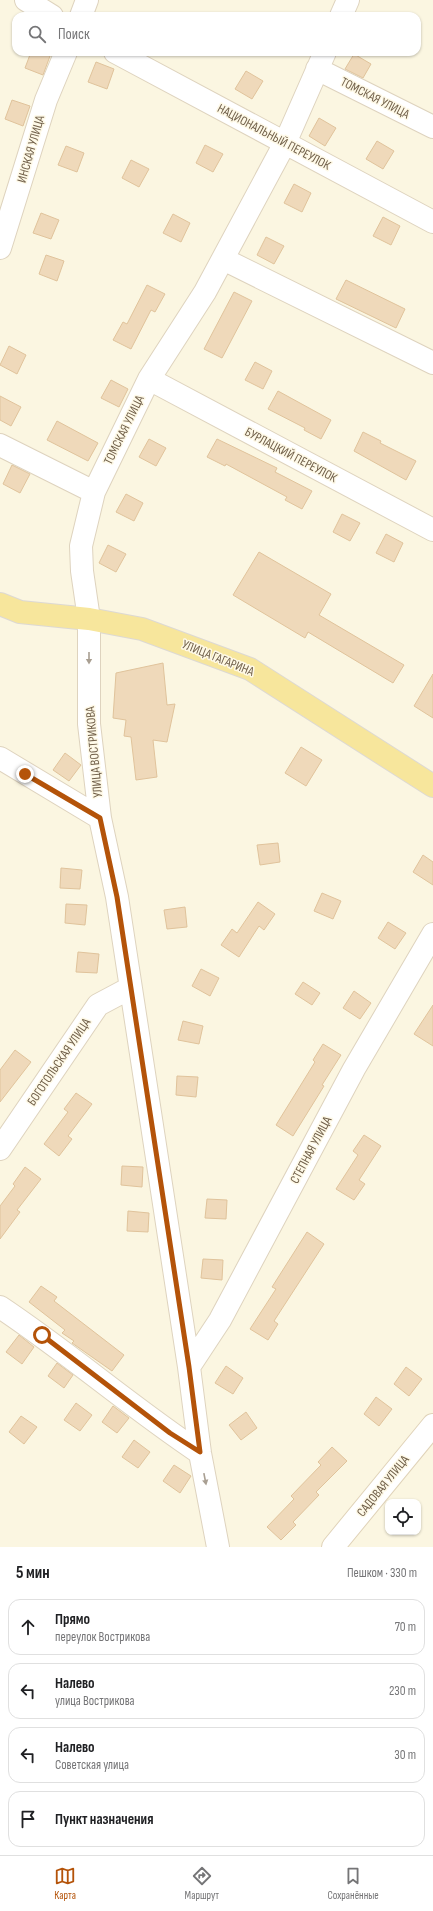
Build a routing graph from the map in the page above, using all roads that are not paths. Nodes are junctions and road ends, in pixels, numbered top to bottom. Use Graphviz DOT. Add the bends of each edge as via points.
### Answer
graph roads {
  1 [pos="26,0"];
  2 [pos="88,0"];
  3 [pos="348,0"];
  4 [pos="46,12"];
  5 [pos="83,12"];
  6 [pos="343,12"];
  7 [pos="64,56"];
  8 [pos="123,56"];
  9 [pos="321,60"];
  10 [pos="433,127"];
  11 [pos="285,143"];
  12 [pos="8,198"];
  13 [pos="433,222"];
  14 [pos="0,248"];
  15 [pos="223,259"];
  16 [pos="433,363"];
  17 [pos="149,379"];
  18 [pos="0,445"];
  19 [pos="94,492"];
  20 [pos="433,530"];
  21 [pos="0,604"];
  22 [pos="89,619"];
  23 [pos="0,758"];
  24 [pos="433,786"];
  25 [pos="100,818"];
  26 [pos="433,934"];
  27 [pos="130,988"];
  28 [pos="0,1149"];
  29 [pos="0,1307"];
  30 [pos="189,1367"];
  31 [pos="433,1425"];
  32 [pos="200,1452"];
  33 [pos="218,1547"];
  34 [pos="333,1547"];
  1 -- 4 [label="street"];
  2 -- 5 [label="street"];
  3 -- 6 [label="street"];
  7 -- 12 [label="street, ИНСКАЯ УЛИЦА"];
  8 -- 11 [label="street, НАЦИОНАЛЬНЫЙ ПЕРЕУЛОК"];
  9 -- 10 [label="street, ТОМСКАЯ УЛИЦА"];
  9 -- 11 [label="street, ТОМСКАЯ УЛИЦА"];
  11 -- 13 [label="street, НАЦИОНАЛЬНЫЙ ПЕРЕУЛОК"];
  11 -- 15 [label="street, ТОМСКАЯ УЛИЦА"];
  12 -- 14 [label="street, ИНСКАЯ УЛИЦА"];
  15 -- 16 [label="street"];
  15 -- 17 [label="street, ТОМСКАЯ УЛИЦА" via="205,292"];
  17 -- 19 [label="street, ТОМСКАЯ УЛИЦА"];
  17 -- 20 [label="street, БУРЛАЦКИЙ ПЕРЕУЛОК"];
  18 -- 19 [label="street"];
  19 -- 22 [label="street, ТОМСКАЯ УЛИЦА" via="81,546"];
  21 -- 22 [label="main road, УЛИЦА ГАГАРИНА" via="20,612"];
  22 -- 24 [label="main road, УЛИЦА ГАГАРИНА" via="142,629 250,669"];
  22 -- 25 [label="street, УЛИЦА ВОСТРИКОВА, one-way" via="89,724"];
  23 -- 25 [label="street"];
  25 -- 27 [label="street, УЛИЦА ВОСТРИКОВА" via="117,897"];
  26 -- 30 [label="street, СТЕПНАЯ УЛИЦА" via="354,1069 220,1320"];
  27 -- 28 [label="street, БОГОТОЛЬСКАЯ УЛИЦА" via="98,1005"];
  27 -- 30 [label="street, УЛИЦА ВОСТРИКОВА"];
  29 -- 32 [label="street" via="42,1335 170,1433"];
  30 -- 32 [label="street, УЛИЦА ВОСТРИКОВА"];
  31 -- 34 [label="street, САДОВАЯ УЛИЦА"];
  32 -- 33 [label="street, УЛИЦА ВОСТРИКОВА, one-way"];
}
